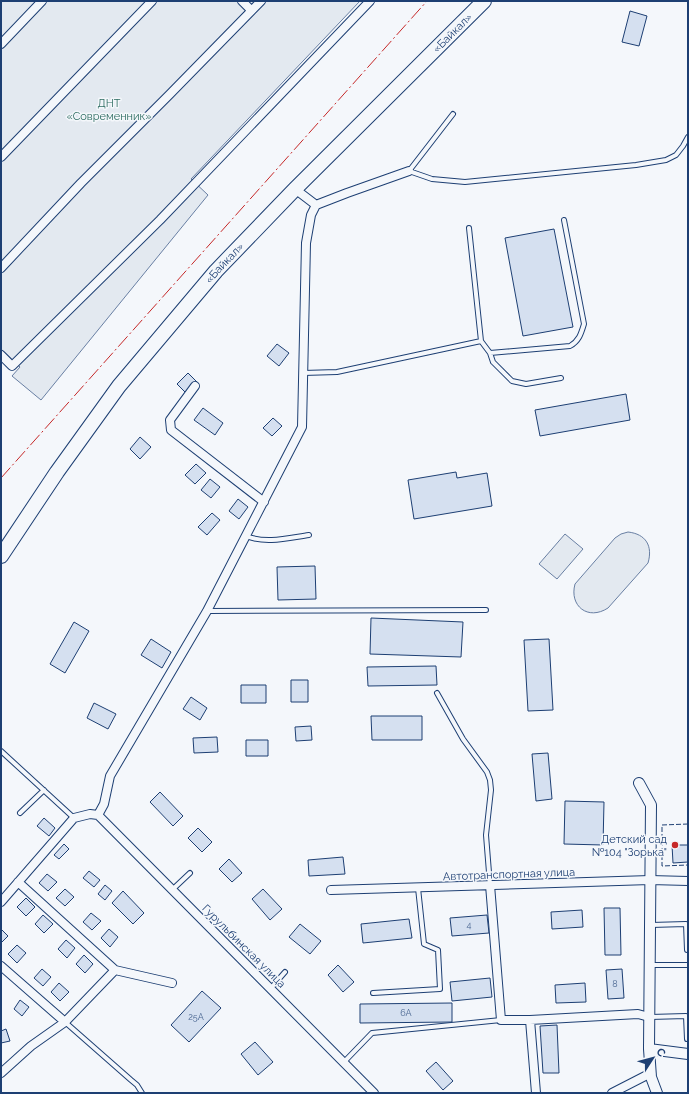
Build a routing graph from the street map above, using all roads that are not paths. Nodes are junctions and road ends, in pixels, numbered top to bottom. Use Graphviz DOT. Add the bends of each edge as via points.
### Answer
graph roads {
  1 [pos="42,1"];
  2 [pos="152,1"];
  3 [pos="242,1"];
  4 [pos="261,1"];
  5 [pos="370,1"];
  6 [pos="484,1"];
  7 [pos="251,10"];
  8 [pos="1,44"];
  9 [pos="453,114"];
  10 [pos="688,137"];
  11 [pos="1,157"];
  12 [pos="410,171"];
  13 [pos="295,189"];
  14 [pos="316,205"];
  15 [pos="564,220"];
  16 [pos="469,228"];
  17 [pos="1,268"];
  18 [pos="481,341"];
  19 [pos="490,353"];
  20 [pos="1,355"];
  21 [pos="303,373"];
  22 [pos="561,378"];
  23 [pos="195,386"];
  24 [pos="264,502"];
  25 [pos="309,535"];
  26 [pos="246,536"];
  27 [pos="1,556"];
  28 [pos="486,610"];
  29 [pos="207,611"];
  30 [pos="437,693"];
  31 [pos="1,751"];
  32 [pos="639,783"];
  33 [pos="44,790"];
  34 [pos="20,813"];
  35 [pos="98,816"];
  36 [pos="74,818"];
  37 [pos="190,873"];
  38 [pos="650,880"];
  39 [pos="688,881"];
  40 [pos="18,882"];
  41 [pos="490,885"];
  42 [pos="418,888"];
  43 [pos="172,890"];
  44 [pos="331,890"];
  45 [pos="1,902"];
  46 [pos="650,925"];
  47 [pos="687,950"];
  48 [pos="650,965"];
  49 [pos="688,965"];
  50 [pos="1,966"];
  51 [pos="115,970"];
  52 [pos="285,972"];
  53 [pos="172,983"];
  54 [pos="271,988"];
  55 [pos="373,993"];
  56 [pos="649,1017"];
  57 [pos="501,1020"];
  58 [pos="530,1020"];
  59 [pos="65,1022"];
  60 [pos="687,1039"];
  61 [pos="649,1050"];
  62 [pos="688,1054"];
  63 [pos="344,1062"];
  64 [pos="1,1073"];
  65 [pos="651,1073"];
  66 [pos="142,1093"];
  67 [pos="374,1093"];
  68 [pos="536,1093"];
  69 [pos="612,1093"];
  70 [pos="657,1093"];
  1 -- 8 [label="street"];
  2 -- 11 [label="street"];
  3 -- 7 [label="street"];
  4 -- 7 [label="street"];
  5 -- 20 [label="street" via="160,220 12,366"];
  6 -- 13 [label="highway, «Байкал»"];
  7 -- 17 [label="street"];
  9 -- 12 [label="lane"];
  10 -- 12 [label="lane" via="676,155 666,160 636,165 465,182 432,179"];
  12 -- 14 [label="street"];
  13 -- 14 [label="street"];
  13 -- 27 [label="highway, «Байкал»" via="216,271 119,386"];
  14 -- 21 [label="street" via="311,215 306,242"];
  15 -- 19 [label="lane" via="584,324 577,342 570,346"];
  16 -- 18 [label="lane"];
  18 -- 19 [label="lane"];
  18 -- 21 [label="lane" via="337,372"];
  19 -- 22 [label="lane" via="493,362 512,381 526,384"];
  21 -- 24 [label="street" via="302,428"];
  23 -- 24 [label="street" via="170,420 171,430"];
  24 -- 26 [label="street"];
  25 -- 26 [label="lane" via="265,540"];
  26 -- 29 [label="street"];
  28 -- 29 [label="lane"];
  29 -- 35 [label="street" via="110,776 104,804"];
  30 -- 41 [label="lane" via="490,780 486,835"];
  31 -- 33 [label="lane"];
  32 -- 38 [label="street" via="651,805"];
  33 -- 34 [label="lane"];
  33 -- 36 [label="lane"];
  35 -- 36 [label="street" via="90,814"];
  35 -- 43 [label="street, Гурульбинская улица"];
  36 -- 40 [label="street"];
  37 -- 43 [label="lane"];
  38 -- 39 [label="street, Автотранспортная улица"];
  38 -- 41 [label="street, Автотранспортная улица"];
  38 -- 46 [label="street"];
  40 -- 45 [label="street"];
  40 -- 51 [label="street"];
  41 -- 42 [label="street, Автотранспортная улица"];
  41 -- 57 [label="street"];
  42 -- 44 [label="street, Автотранспортная улица"];
  42 -- 55 [label="lane" via="424,944 438,950 440,989"];
  43 -- 54 [label="street, Гурульбинская улица"];
  46 -- 47 [label="lane" via="686,924"];
  46 -- 48 [label="street"];
  48 -- 49 [label="lane"];
  48 -- 56 [label="street"];
  50 -- 59 [label="street"];
  51 -- 53 [label="street"];
  51 -- 59 [label="street"];
  52 -- 54 [label="lane"];
  54 -- 63 [label="street, Гурульбинская улица"];
  56 -- 58 [label="street" via="638,1014"];
  56 -- 60 [label="lane" via="686,1016"];
  56 -- 61 [label="street"];
  57 -- 58 [label="street"];
  57 -- 63 [label="lane" via="372,1033"];
  58 -- 68 [label="street"];
  59 -- 64 [label="street" via="31,1046"];
  59 -- 66 [label="lane" via="131,1080"];
  61 -- 62 [label="street"];
  61 -- 65 [label="street"];
  63 -- 67 [label="street, Гурульбинская улица"];
  65 -- 69 [label="street"];
  65 -- 70 [label="street"];
}
